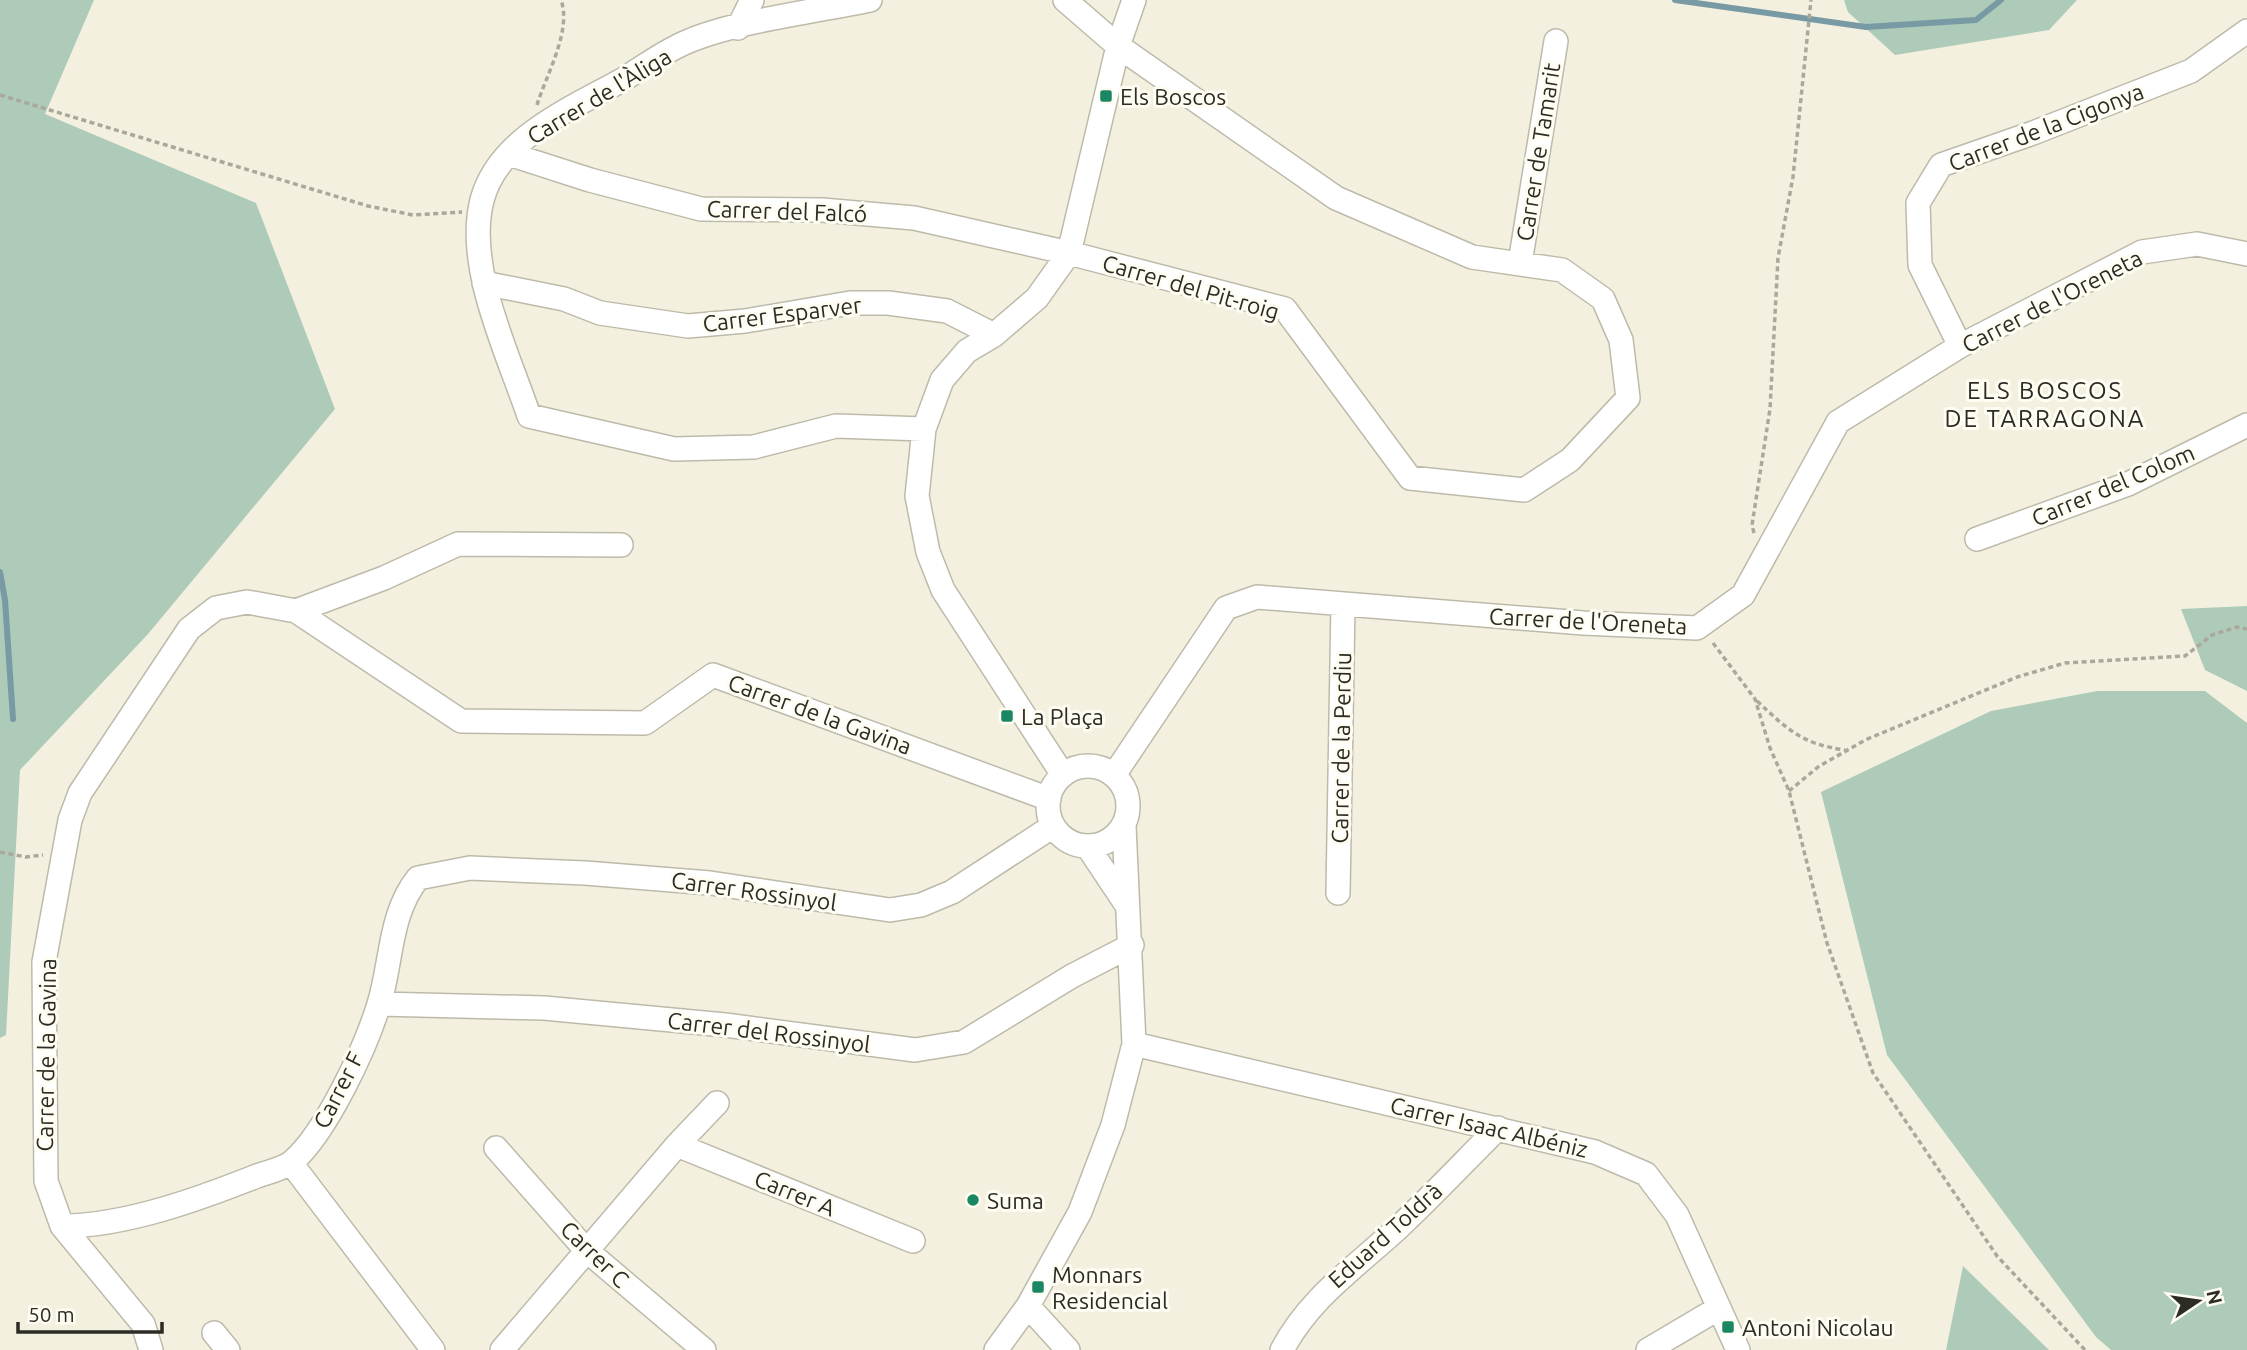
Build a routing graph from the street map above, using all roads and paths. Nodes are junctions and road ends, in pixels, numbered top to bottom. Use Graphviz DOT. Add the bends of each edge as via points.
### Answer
graph roads {
  1 [pos="561,0"];
  2 [pos="752,0"];
  3 [pos="870,0"];
  4 [pos="1065,0"];
  5 [pos="1134,0"];
  6 [pos="1811,0"];
  7 [pos="738,28"];
  8 [pos="2247,31"];
  9 [pos="1556,41"];
  10 [pos="1118,46"];
  11 [pos="0,94"];
  12 [pos="529,135"];
  13 [pos="509,154"];
  14 [pos="481,211"];
  15 [pos="1069,253"];
  16 [pos="2247,254"];
  17 [pos="1520,263"];
  18 [pos="484,283"];
  19 [pos="995,335"];
  20 [pos="1960,346"];
  21 [pos="2247,425"];
  22 [pos="924,429"];
  23 [pos="1977,539"];
  24 [pos="621,545"];
  25 [pos="1761,558"];
  26 [pos="1343,604"];
  27 [pos="296,611"];
  28 [pos="1696,628"];
  29 [pos="2247,629"];
  30 [pos="1755,699"];
  31 [pos="1847,750"];
  32 [pos="1063,775"];
  33 [pos="1114,775"];
  34 [pos="1789,791"];
  35 [pos="1049,799"];
  36 [pos="1053,826"];
  37 [pos="1124,826"];
  38 [pos="1088,847"];
  39 [pos="0,852"];
  40 [pos="64,852"];
  41 [pos="432,873"];
  42 [pos="1338,893"];
  43 [pos="1126,904"];
  44 [pos="1132,945"];
  45 [pos="379,1004"];
  46 [pos="1134,1044"];
  47 [pos="717,1103"];
  48 [pos="1498,1128"];
  49 [pos="677,1145"];
  50 [pos="496,1148"];
  51 [pos="291,1163"];
  52 [pos="62,1226"];
  53 [pos="913,1241"];
  54 [pos="586,1250"];
  55 [pos="1028,1306"];
  56 [pos="1719,1308"];
  57 [pos="151,1350"];
  58 [pos="433,1350"];
  59 [pos="502,1350"];
  60 [pos="704,1350"];
  61 [pos="996,1350"];
  62 [pos="1068,1350"];
  63 [pos="1282,1350"];
  64 [pos="1648,1350"];
  65 [pos="1738,1350"];
  66 [pos="2085,1350"];
  1 -- 12 [label="path" via="564,9 558,42"];
  2 -- 7 [label="street"];
  3 -- 7 [label="street, Carrer de l'Àliga"];
  4 -- 10 [label="street, Carrer del Pit-roig"];
  5 -- 10 [label="street"];
  6 -- 25 [label="path" via="1793,177 1778,258 1770,409 1752,525"];
  7 -- 12 [label="street, Carrer de l'Àliga" via="689,41"];
  8 -- 20 [label="street, Carrer de la Cigonya" via="2191,71 1941,165 1918,203 1920,265"];
  9 -- 17 [label="street, Carrer de Tamarit"];
  10 -- 15 [label="street"];
  10 -- 17 [label="street, Carrer del Pit-roig" via="1336,198 1472,257"];
  11 -- 14 [label="path" via="368,206 413,215"];
  12 -- 13 [label="street, Carrer de l'Àliga"];
  13 -- 14 [label="street, Carrer de l'Àliga" via="494,173"];
  13 -- 15 [label="street, Carrer del Falcó" via="701,209 822,210 914,218"];
  14 -- 18 [label="street, Carrer de l'Àliga" via="478,252"];
  15 -- 17 [label="street, Carrer del Pit-roig" via="1285,309 1410,478 1524,490 1570,460 1628,398 1621,340 1604,299 1562,270"];
  15 -- 19 [label="street" via="1037,299"];
  16 -- 20 [label="street, Carrer de l'Oreneta" via="2197,244 2143,253"];
  18 -- 19 [label="street, Carrer Esparver" via="535,291 600,313 688,326 850,303 888,303 947,311"];
  18 -- 22 [label="street, Carrer de l'Àliga" via="529,416 674,449 754,447 836,426"];
  19 -- 22 [label="street" via="967,351 942,380"];
  20 -- 25 [label="street, Carrer de l'Oreneta" via="1838,422"];
  21 -- 23 [label="street, Carrer del Colom" via="2128,484"];
  22 -- 32 [label="street" via="917,496 928,552 943,590"];
  24 -- 27 [label="street" via="458,544"];
  25 -- 28 [label="street, Carrer de l'Oreneta" via="1743,595"];
  26 -- 28 [label="street, Carrer de l'Oreneta" via="1583,624"];
  26 -- 33 [label="street, Carrer de l'Oreneta" via="1257,597 1226,608"];
  26 -- 42 [label="street, Carrer de la Perdiu"];
  27 -- 35 [label="street, Carrer de la Gavina" via="461,721 645,723 713,675"];
  27 -- 40 [label="street, Carrer de la Gavina" via="247,602 216,608 189,629 80,793 69,820"];
  28 -- 30 [label="path" via="1716,645"];
  29 -- 31 [label="path" via="2237,627 2213,635 2185,656 2066,663 2017,677"];
  30 -- 31 [label="path" via="1794,735 1818,746"];
  30 -- 34 [label="path"];
  31 -- 34 [label="path"];
  32 -- 33 [label="street" via="1087,766"];
  32 -- 35 [label="street"];
  33 -- 37 [label="street" via="1128,799"];
  34 -- 66 [label="path" via="1827,943 1873,1073 1997,1256"];
  35 -- 36 [label="street"];
  36 -- 38 [label="street" via="1074,845"];
  36 -- 41 [label="street, Carrer Rossinyol" via="952,892 921,905 890,910 710,883 470,868"];
  37 -- 38 [label="street" via="1114,838"];
  37 -- 43 [label="street"];
  38 -- 43 [label="street"];
  39 -- 40 [label="path" via="26,858"];
  40 -- 52 [label="street, Carrer de la Gavina" via="44,962 43,1128 46,1181"];
  41 -- 45 [label="street, Carrer F" via="418,878 407,891 392,936"];
  43 -- 44 [label="street"];
  44 -- 45 [label="street, Carrer del Rossinyol" via="964,1042 915,1050 544,1008"];
  44 -- 46 [label="street"];
  45 -- 51 [label="street, Carrer F" via="337,1101"];
  46 -- 48 [label="street, Carrer Isaac Albéniz"];
  46 -- 55 [label="street" via="1097,1170 1080,1212"];
  47 -- 49 [label="street"];
  48 -- 56 [label="street, Carrer Isaac Albéniz" via="1595,1152 1646,1174 1677,1215"];
  48 -- 63 [label="street, Eduard Toldrà" via="1397,1228 1325,1289"];
  49 -- 53 [label="street, Carrer A"];
  49 -- 54 [label="street"];
  50 -- 54 [label="street, Carrer C"];
  51 -- 52 [label="street, Carrer F" via="212,1194 91,1226"];
  51 -- 58 [label="street"];
  52 -- 57 [label="street, Carrer de la Gavina" via="143,1324"];
  54 -- 59 [label="street"];
  54 -- 60 [label="street, Carrer C"];
  55 -- 61 [label="street"];
  55 -- 62 [label="street"];
  56 -- 64 [label="street"];
  56 -- 65 [label="street, Carrer Isaac Albéniz"];
}
